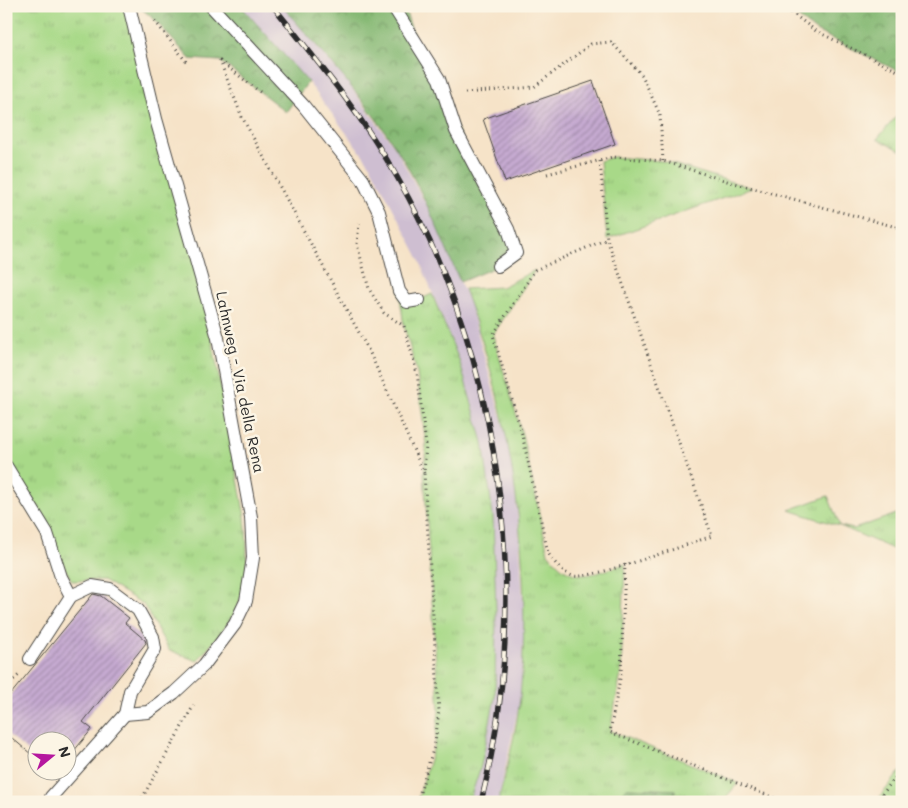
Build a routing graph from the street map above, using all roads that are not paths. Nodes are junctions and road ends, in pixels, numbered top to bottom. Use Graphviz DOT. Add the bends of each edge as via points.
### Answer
graph roads {
  1 [pos="129,6"];
  2 [pos="212,6"];
  3 [pos="393,6"];
  4 [pos="498,266"];
  5 [pos="419,300"];
  6 [pos="6,466"];
  7 [pos="71,596"];
  8 [pos="30,659"];
  9 [pos="125,714"];
  10 [pos="51,797"];
  1 -- 9 [label="lane, Lahnweg - Via della Rena" via="156,118 218,338 251,517 254,558 246,601 235,624 204,665 148,712"];
  2 -- 5 [label="lane" via="303,105 363,180 379,212 399,291 407,302"];
  3 -- 4 [label="lane" via="439,79 456,131 508,229 516,253"];
  6 -- 7 [label="lane" via="47,533"];
  7 -- 8 [label="lane"];
  7 -- 9 [label="lane" via="92,586 110,589 138,610 154,638 155,649 130,691"];
  9 -- 10 [label="lane"];
}
